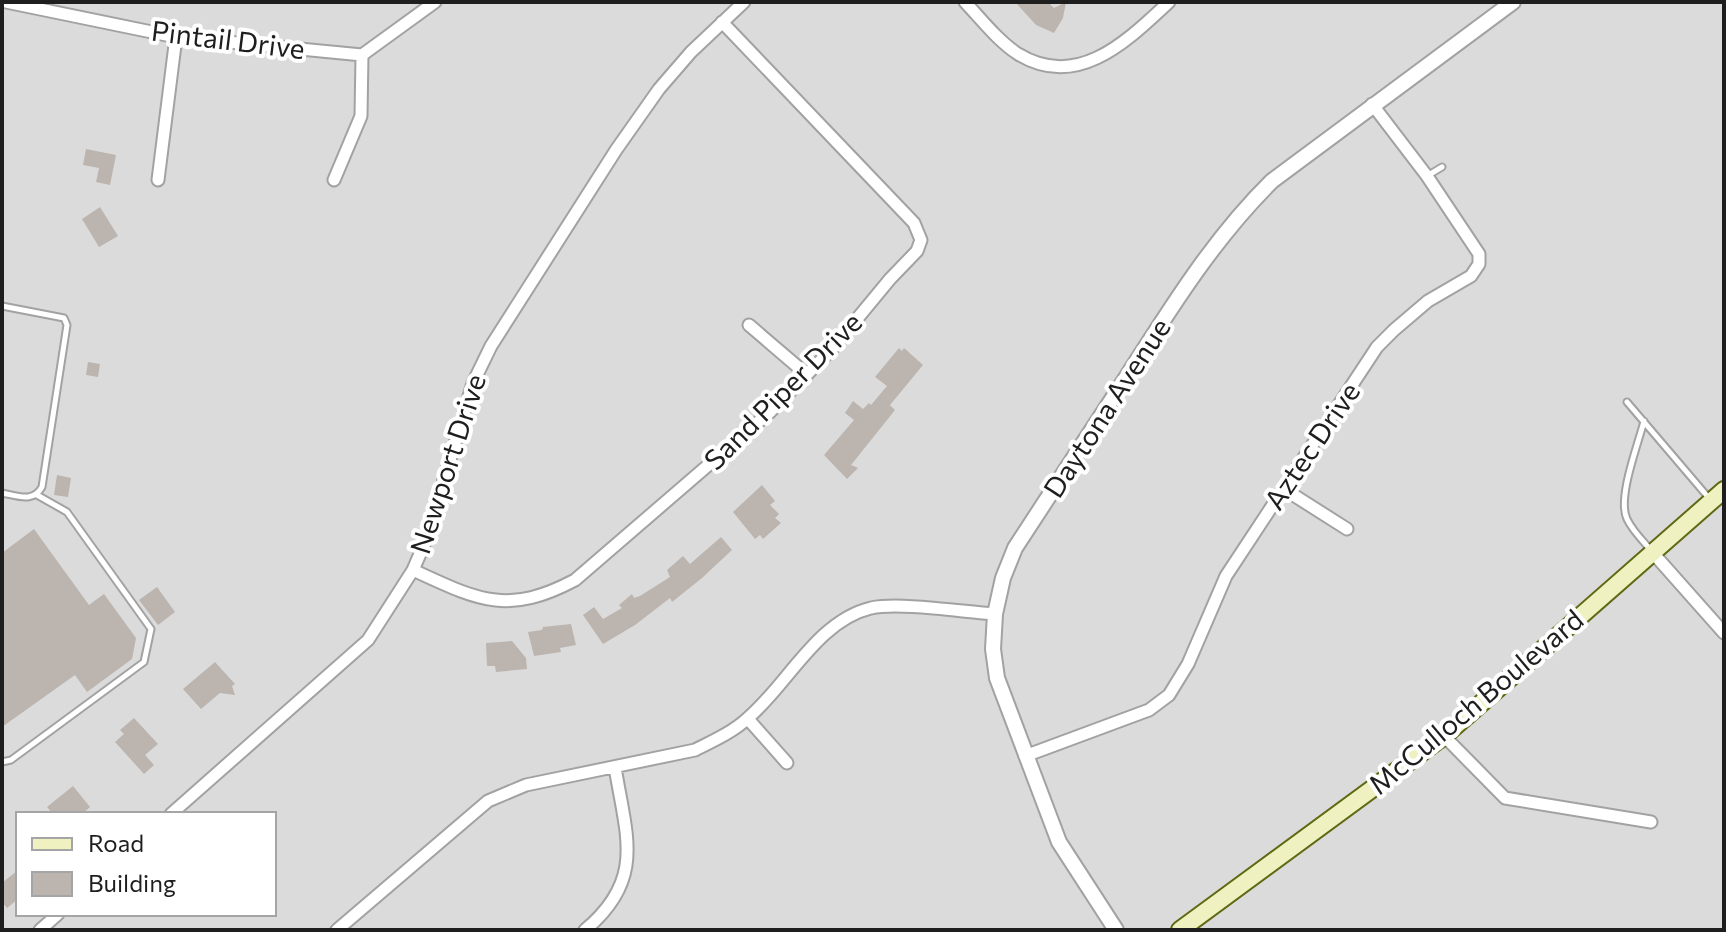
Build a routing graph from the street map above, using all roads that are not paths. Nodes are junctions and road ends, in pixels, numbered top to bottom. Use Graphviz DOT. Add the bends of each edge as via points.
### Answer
graph roads {
  1 [pos="6,2"];
  2 [pos="435,2"];
  3 [pos="744,2"];
  4 [pos="965,2"];
  5 [pos="1169,2"];
  6 [pos="1513,2"];
  7 [pos="722,22"];
  8 [pos="176,37"];
  9 [pos="362,55"];
  10 [pos="1372,104"];
  11 [pos="1442,167"];
  12 [pos="1427,176"];
  13 [pos="158,180"];
  14 [pos="334,180"];
  15 [pos="2,306"];
  16 [pos="749,325"];
  17 [pos="805,373"];
  18 [pos="1627,402"];
  19 [pos="1644,421"];
  20 [pos="1284,489"];
  21 [pos="2,493"];
  22 [pos="37,495"];
  23 [pos="1718,495"];
  24 [pos="1347,529"];
  25 [pos="1653,553"];
  26 [pos="413,570"];
  27 [pos="995,614"];
  28 [pos="1724,633"];
  29 [pos="748,719"];
  30 [pos="1444,736"];
  31 [pos="1025,756"];
  32 [pos="2,762"];
  33 [pos="787,763"];
  34 [pos="615,767"];
  35 [pos="173,812"];
  36 [pos="1651,822"];
  37 [pos="56,916"];
  38 [pos="40,930"];
  39 [pos="337,930"];
  40 [pos="585,930"];
  41 [pos="1116,930"];
  42 [pos="1180,930"];
  1 -- 8 [label="street, Pintail Drive"];
  2 -- 9 [label="street"];
  3 -- 7 [label="street, Newport Drive"];
  4 -- 5 [label="street" via="1019,54 1068,66 1111,52"];
  6 -- 10 [label="street, Daytona Avenue"];
  7 -- 17 [label="street, Sand Piper Drive" via="914,223 921,240 833,348"];
  7 -- 26 [label="street, Newport Drive" via="659,89 616,150 479,367"];
  8 -- 9 [label="street, Pintail Drive"];
  8 -- 13 [label="street"];
  9 -- 14 [label="street" via="361,116"];
  10 -- 12 [label="street, Aztec Drive"];
  10 -- 27 [label="street, Daytona Avenue" via="1272,181 1213,248 1015,548"];
  11 -- 12 [label="lane"];
  12 -- 20 [label="street, Aztec Drive" via="1479,254 1479,264 1471,276 1428,301 1377,347"];
  15 -- 22 [label="lane" via="64,318 67,325"];
  16 -- 17 [label="street"];
  17 -- 26 [label="street, Sand Piper Drive" via="714,461 575,580 553,592 528,600 491,600"];
  18 -- 19 [label="lane"];
  19 -- 23 [label="lane"];
  19 -- 25 [label="lane" via="1624,511"];
  20 -- 24 [label="street"];
  20 -- 31 [label="street, Aztec Drive" via="1226,576 1169,695 1149,710"];
  21 -- 22 [label="lane"];
  22 -- 32 [label="lane" via="67,512 151,629 144,662"];
  23 -- 25 [label="main road, McCulloch Boulevard"];
  25 -- 28 [label="street"];
  25 -- 30 [label="main road, McCulloch Boulevard"];
  26 -- 35 [label="street, Newport Drive" via="368,640"];
  27 -- 29 [label="street" via="871,608 823,637"];
  27 -- 31 [label="street, Daytona Avenue" via="997,678"];
  29 -- 33 [label="street"];
  29 -- 34 [label="street" via="695,750"];
  30 -- 36 [label="street" via="1505,798"];
  30 -- 42 [label="main road, McCulloch Boulevard"];
  31 -- 41 [label="street, Daytona Avenue" via="1059,842"];
  34 -- 39 [label="street" via="526,785 488,801"];
  34 -- 40 [label="street" via="627,843 625,872 607,912"];
  37 -- 38 [label="street"];
}
